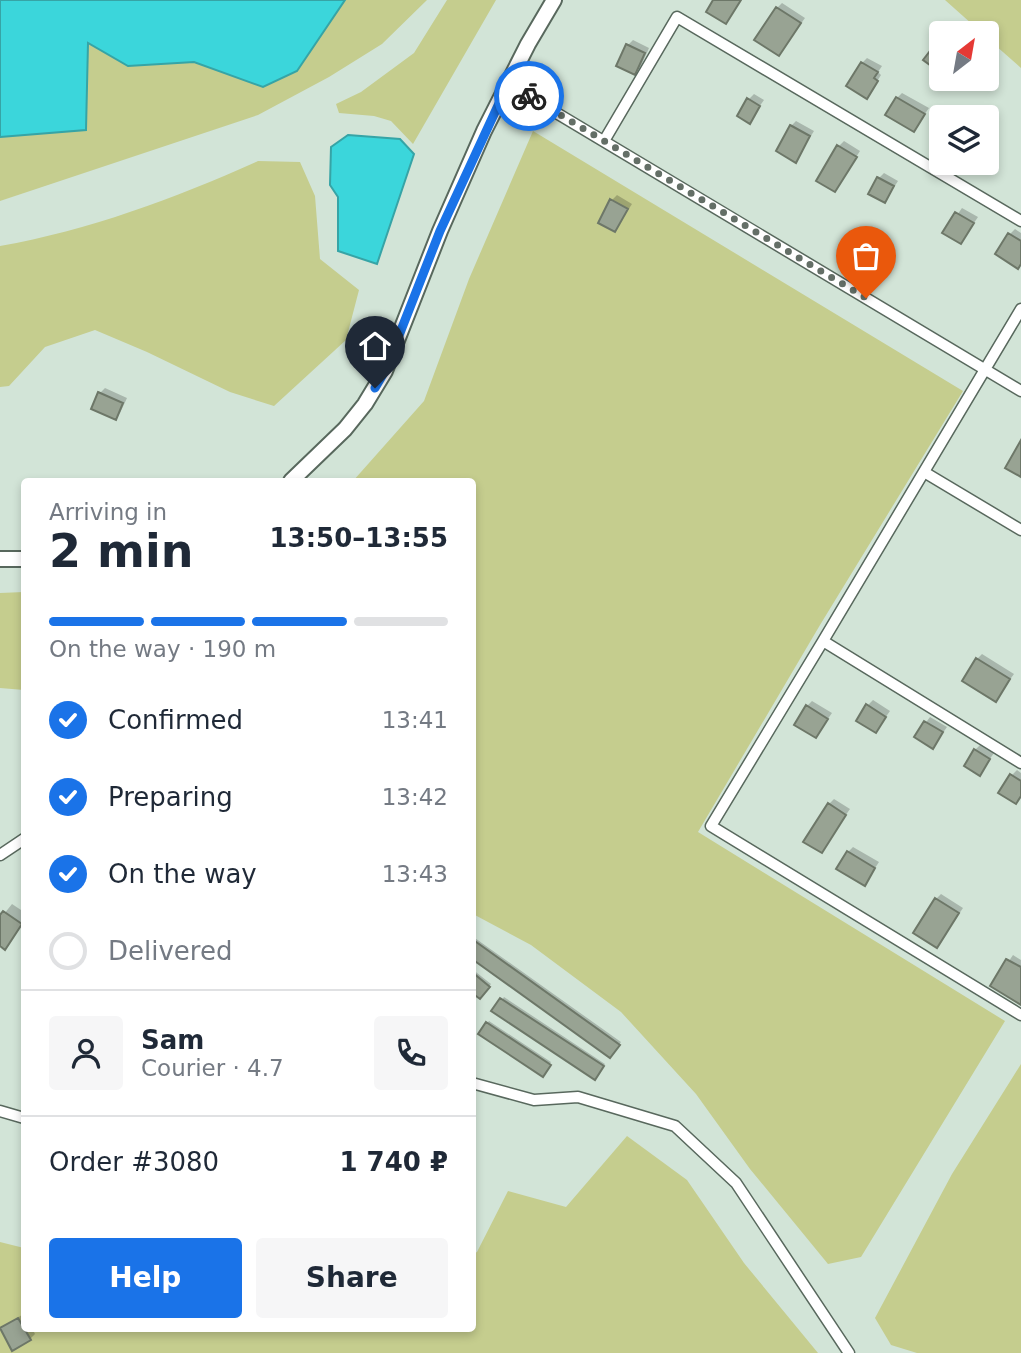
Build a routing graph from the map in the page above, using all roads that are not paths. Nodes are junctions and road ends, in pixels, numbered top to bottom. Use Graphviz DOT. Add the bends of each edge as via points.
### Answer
graph roads {
  1 [pos="554,0"];
  2 [pos="508,84"];
  3 [pos="604,141"];
  4 [pos="1021,221"];
  5 [pos="1021,309"];
  6 [pos="985,369"];
  7 [pos="1021,391"];
  8 [pos="924,472"];
  9 [pos="294,478"];
  10 [pos="1021,530"];
  11 [pos="0,559"];
  12 [pos="21,559"];
  13 [pos="822,641"];
  14 [pos="1021,763"];
  15 [pos="21,841"];
  16 [pos="0,855"];
  17 [pos="1021,1014"];
  18 [pos="476,1084"];
  19 [pos="0,1111"];
  20 [pos="21,1117"];
  21 [pos="849,1353"];
  1 -- 2 [label="street"];
  2 -- 3 [label="street"];
  2 -- 9 [label="street" via="440,231 385,371 345,429"];
  3 -- 4 [label="street" via="677,17"];
  3 -- 6 [label="street"];
  5 -- 6 [label="street"];
  6 -- 7 [label="street"];
  6 -- 8 [label="street"];
  8 -- 10 [label="street"];
  8 -- 13 [label="street"];
  11 -- 12 [label="street"];
  13 -- 14 [label="street"];
  13 -- 17 [label="street" via="711,826"];
  15 -- 16 [label="street"];
  18 -- 21 [label="street" via="534,1100 578,1097 675,1126 736,1183"];
  19 -- 20 [label="street"];
}
